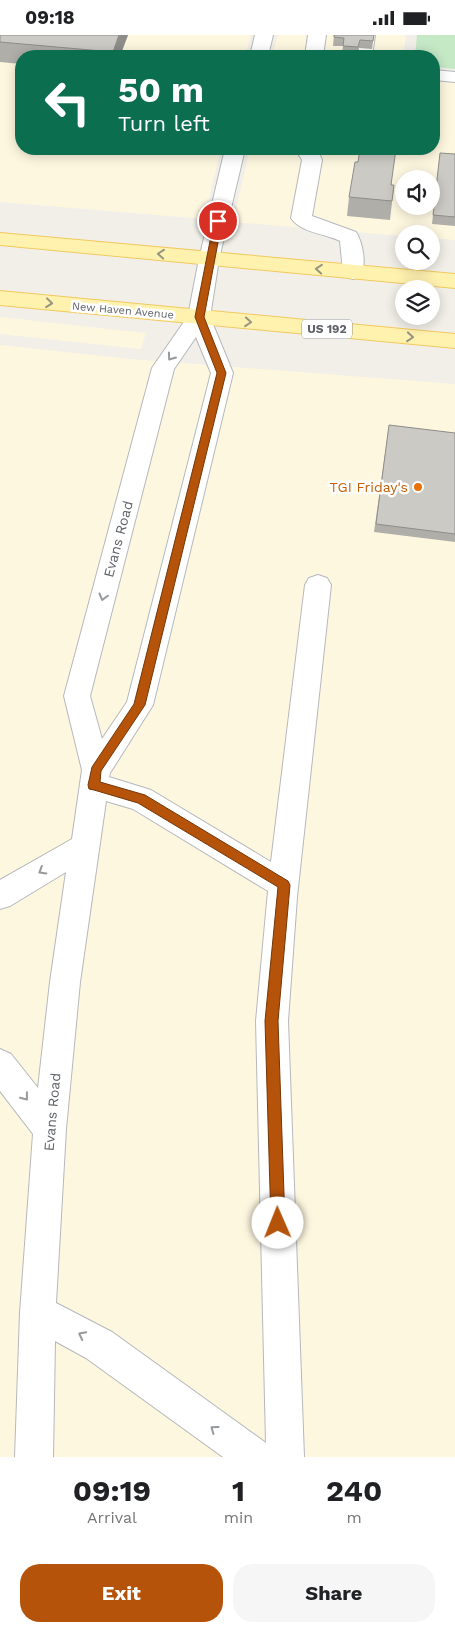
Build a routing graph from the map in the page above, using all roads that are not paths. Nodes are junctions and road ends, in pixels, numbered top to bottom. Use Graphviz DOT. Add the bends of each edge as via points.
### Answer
graph roads {
  1 [pos="264,35"];
  2 [pos="317,35"];
  3 [pos="366,35"];
  4 [pos="260,50"];
  5 [pos="315,50"];
  6 [pos="364,50"];
  7 [pos="440,76"];
  8 [pos="455,77"];
  9 [pos="235,155"];
  10 [pos="310,155"];
  11 [pos="0,239"];
  12 [pos="209,259"];
  13 [pos="353,272"];
  14 [pos="455,281"];
  15 [pos="0,298"];
  16 [pos="200,317"];
  17 [pos="455,341"];
  18 [pos="318,585"];
  19 [pos="95,778"];
  20 [pos="83,847"];
  21 [pos="284,885"];
  22 [pos="0,896"];
  23 [pos="0,1065"];
  24 [pos="50,1129"];
  25 [pos="38,1313"];
  26 [pos="34,1457"];
  27 [pos="254,1457"];
  28 [pos="285,1457"];
  1 -- 4 [label="street"];
  2 -- 5 [label="street"];
  3 -- 6 [label="street"];
  7 -- 8 [label="street"];
  9 -- 12 [label="street, Evans Road"];
  10 -- 13 [label="street" via="312,160 301,218 323,230 338,231 349,237"];
  12 -- 11 [label="main road, one-way"];
  13 -- 12 [label="main road, one-way"];
  12 -- 16 [label="street, Evans Road"];
  13 -- 14 [label="main road"];
  15 -- 16 [label="main road, New Haven Avenue / US 192, one-way"];
  16 -- 17 [label="main road, New Haven Avenue / US 192, one-way"];
  16 -- 19 [label="street, Evans Road, one-way" via="163,368 77,696"];
  16 -- 19 [label="street, Evans Road" via="222,373 140,705"];
  18 -- 21 [label="street"];
  19 -- 20 [label="street, Evans Road"];
  19 -- 21 [label="street" via="141,799"];
  20 -- 22 [label="street, one-way"];
  20 -- 24 [label="street, Evans Road"];
  21 -- 28 [label="street" via="272,1021"];
  23 -- 24 [label="street, one-way"];
  24 -- 25 [label="street, Evans Road"];
  25 -- 26 [label="street, Evans Road"];
  27 -- 25 [label="street, one-way" via="99,1345"];
}
